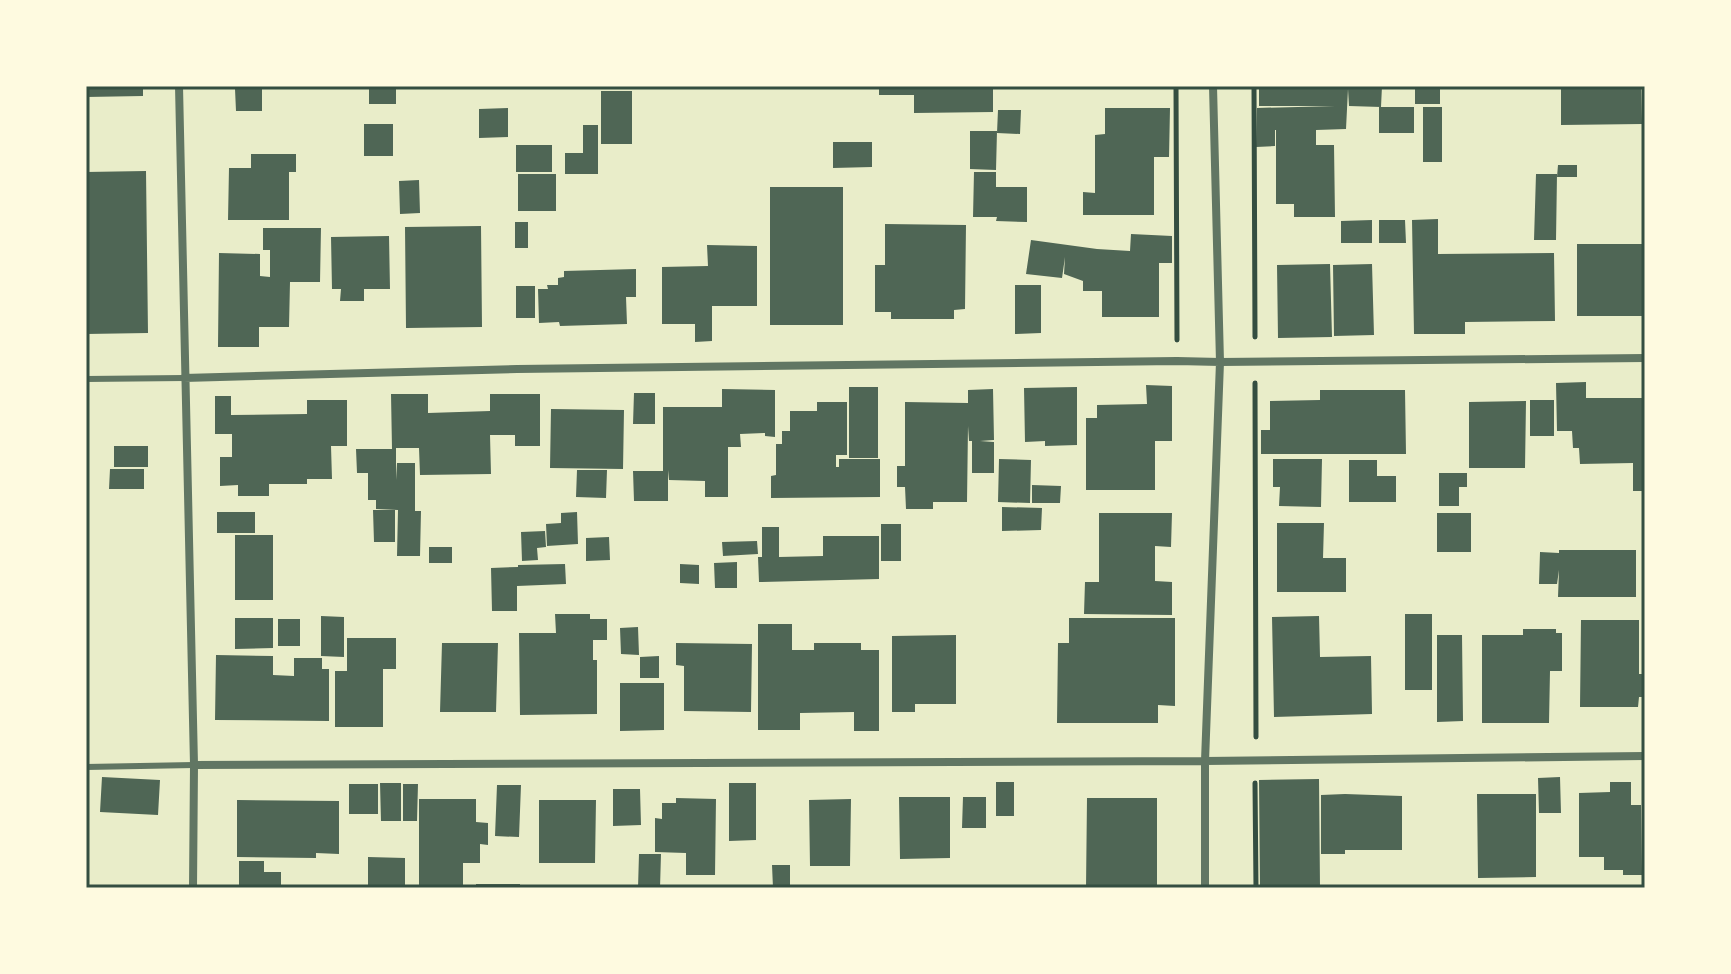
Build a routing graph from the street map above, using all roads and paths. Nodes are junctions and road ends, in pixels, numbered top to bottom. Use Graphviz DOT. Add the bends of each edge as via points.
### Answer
graph roads {
  1 [pos="179,86"];
  2 [pos="1176,86"];
  3 [pos="1213,86"];
  4 [pos="1254,86"];
  5 [pos="1645,358"];
  6 [pos="1177,361"];
  7 [pos="1220,362"];
  8 [pos="1255,362"];
  9 [pos="184,378"];
  10 [pos="86,379"];
  11 [pos="1645,756"];
  12 [pos="1255,760"];
  13 [pos="1205,761"];
  14 [pos="194,765"];
  15 [pos="86,767"];
  16 [pos="193,888"];
  17 [pos="1205,888"];
  18 [pos="1256,888"];
  1 -- 9 [label="street"];
  2 -- 6 [label="path"];
  3 -- 7 [label="street"];
  4 -- 8 [label="path"];
  5 -- 8 [label="street"];
  6 -- 7 [label="street"];
  6 -- 9 [label="street"];
  7 -- 8 [label="street"];
  7 -- 13 [label="street"];
  8 -- 12 [label="path"];
  9 -- 10 [label="lane"];
  9 -- 14 [label="street"];
  11 -- 12 [label="street"];
  12 -- 13 [label="street"];
  12 -- 18 [label="path"];
  13 -- 14 [label="street"];
  13 -- 17 [label="street"];
  14 -- 15 [label="lane"];
  14 -- 16 [label="street"];
}
